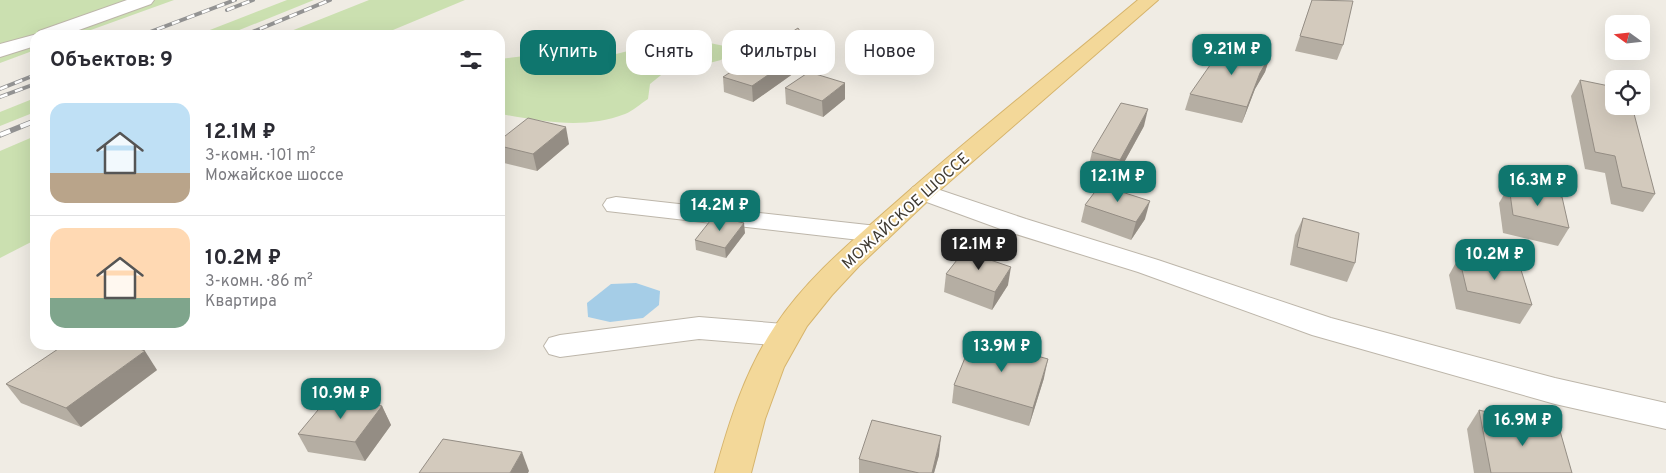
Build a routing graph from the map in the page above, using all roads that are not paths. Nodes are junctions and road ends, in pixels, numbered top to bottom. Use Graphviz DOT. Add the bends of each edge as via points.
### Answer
graph roads {
  1 [pos="145,0"];
  2 [pos="1149,0"];
  3 [pos="60,30"];
  4 [pos="30,41"];
  5 [pos="0,52"];
  6 [pos="922,192"];
  7 [pos="616,205"];
  8 [pos="876,234"];
  9 [pos="784,335"];
  10 [pos="560,346"];
  11 [pos="1666,416"];
  12 [pos="733,473"];
  1 -- 3 [label="street"];
  2 -- 6 [label="main road, МОЖАЙСКОЕ ШОССЕ"];
  4 -- 5 [label="street"];
  6 -- 8 [label="main road, МОЖАЙСКОЕ ШОССЕ"];
  6 -- 11 [label="street" via="1323,327 1555,391"];
  7 -- 8 [label="street"];
  8 -- 9 [label="main road, МОЖАЙСКОЕ ШОССЕ" via="837,270"];
  9 -- 10 [label="street" via="699,328"];
  9 -- 12 [label="main road, МОЖАЙСКОЕ ШОССЕ" via="752,406"];
}
